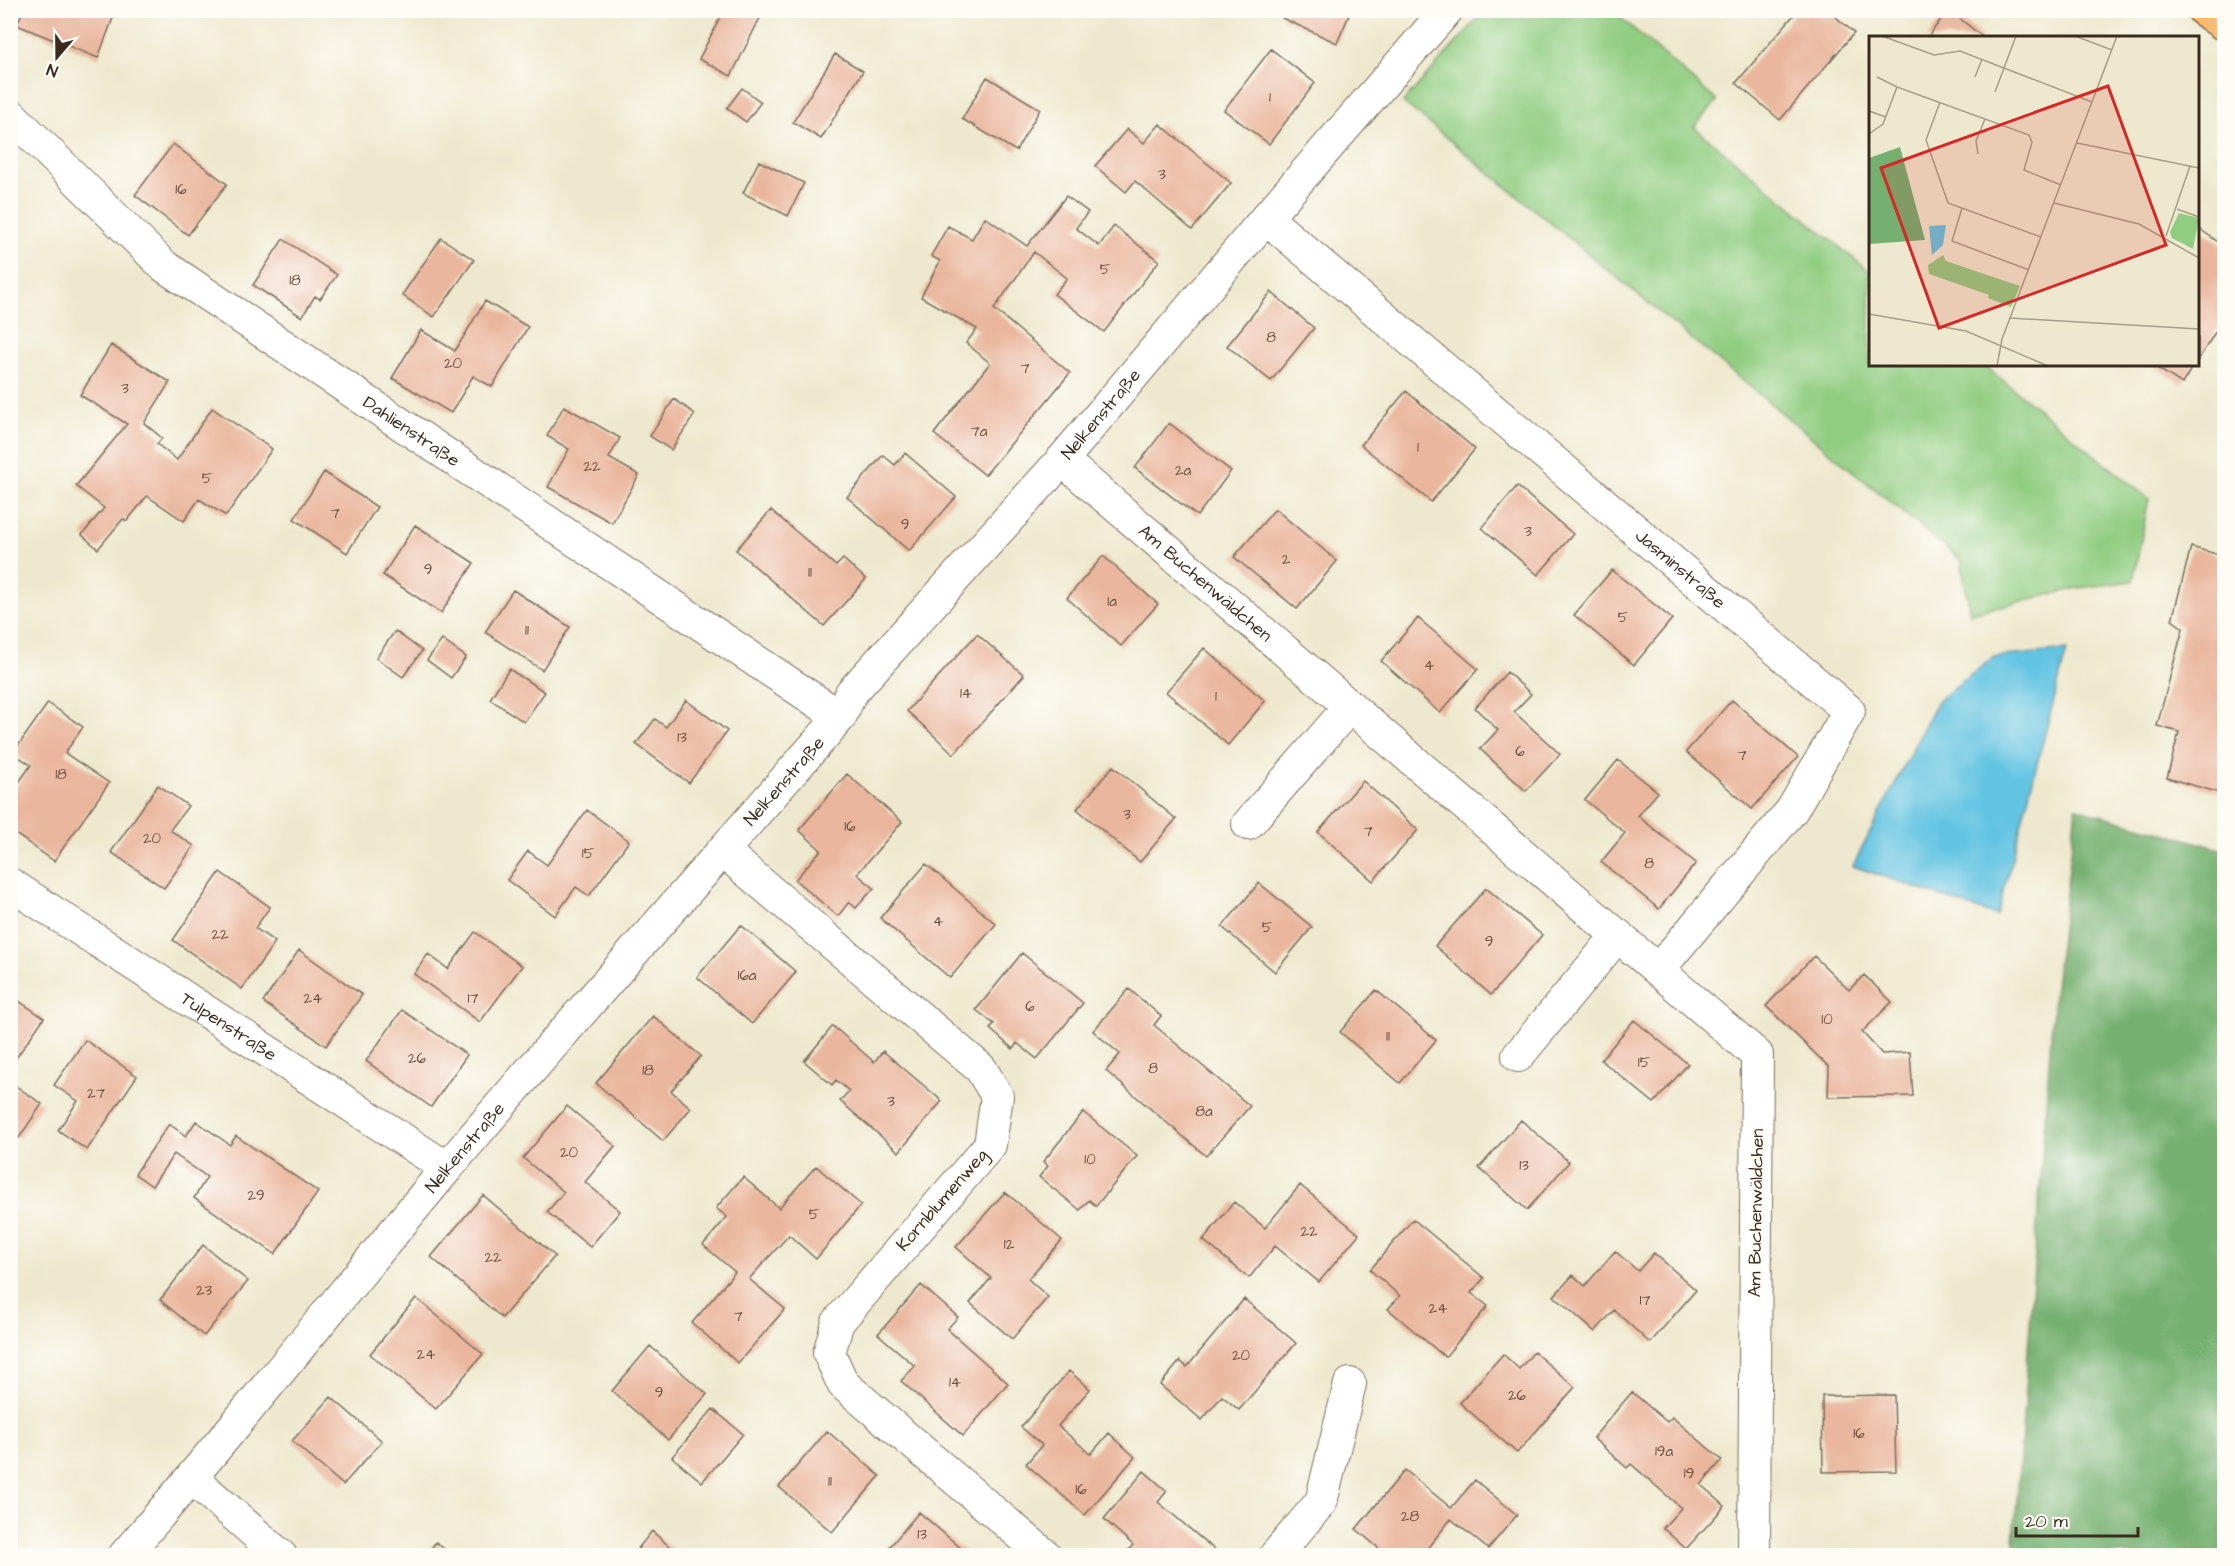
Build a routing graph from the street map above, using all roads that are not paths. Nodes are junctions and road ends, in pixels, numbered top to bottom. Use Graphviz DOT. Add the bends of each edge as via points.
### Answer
graph roads {
  1 [pos="1447,10"];
  2 [pos="2204,10"];
  3 [pos="2224,24"];
  4 [pos="10,114"];
  5 [pos="1266,218"];
  6 [pos="1062,460"];
  7 [pos="1350,706"];
  8 [pos="840,717"];
  9 [pos="1248,824"];
  10 [pos="723,851"];
  11 [pos="10,884"];
  12 [pos="1618,935"];
  13 [pos="1659,969"];
  14 [pos="1518,1056"];
  15 [pos="447,1168"];
  16 [pos="1350,1384"];
  17 [pos="192,1478"];
  18 [pos="124,1556"];
  19 [pos="281,1556"];
  20 [pos="1046,1556"];
  21 [pos="1275,1556"];
  22 [pos="1754,1556"];
  1 -- 5 [label="street, Nelkenstraße"];
  2 -- 3 [label="main road"];
  4 -- 8 [label="street, Dahlienstraße" via="164,266"];
  5 -- 6 [label="street, Nelkenstraße"];
  5 -- 13 [label="street, Jasminstraße" via="1849,711 1792,810"];
  6 -- 7 [label="street, Am Buchenwäldchen"];
  6 -- 8 [label="street, Nelkenstraße" via="851,693"];
  7 -- 9 [label="street"];
  7 -- 12 [label="street, Am Buchenwäldchen"];
  8 -- 10 [label="street, Nelkenstraße"];
  10 -- 15 [label="street, Nelkenstraße"];
  10 -- 20 [label="street, Kornblumenweg" via="981,1069 997,1096 990,1146 838,1322 829,1353 843,1383"];
  11 -- 15 [label="street, Tulpenstraße"];
  12 -- 13 [label="street, Am Buchenwäldchen"];
  12 -- 14 [label="street"];
  13 -- 22 [label="street, Am Buchenwäldchen" via="1757,1055"];
  15 -- 17 [label="street, Nelkenstraße"];
  16 -- 21 [label="street" via="1321,1502"];
  17 -- 18 [label="street, Nelkenstraße"];
  17 -- 19 [label="street"];
}
